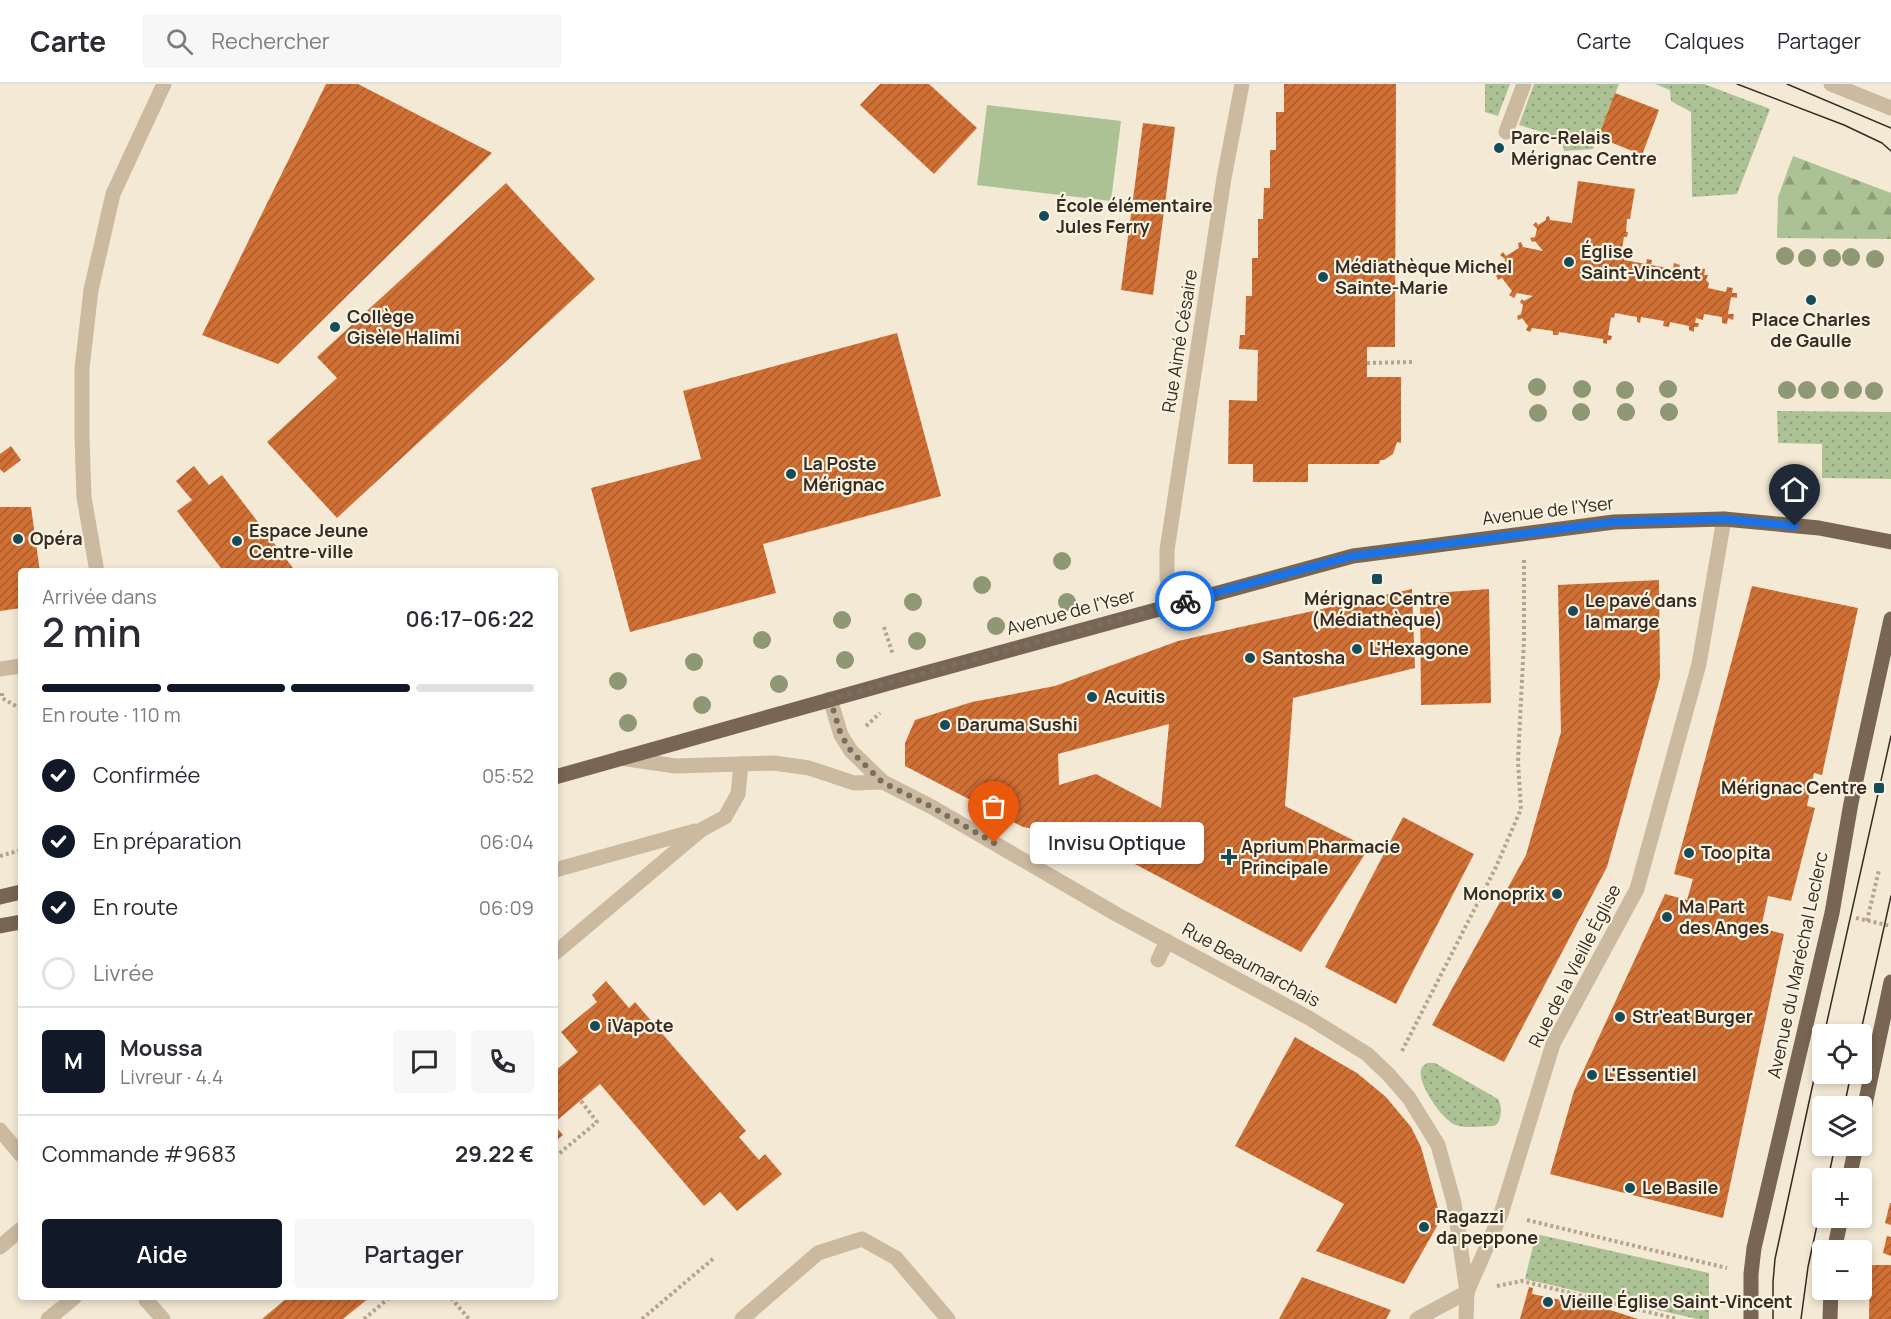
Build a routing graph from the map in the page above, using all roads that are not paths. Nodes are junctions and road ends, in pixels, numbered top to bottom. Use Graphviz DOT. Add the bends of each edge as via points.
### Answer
graph roads {
  1 [pos="164,84"];
  2 [pos="1242,84"];
  3 [pos="1524,84"];
  4 [pos="1830,84"];
  5 [pos="1891,108"];
  6 [pos="1506,132"];
  7 [pos="1724,519"];
  8 [pos="1891,542"];
  9 [pos="96,568"];
  10 [pos="1174,604"];
  11 [pos="1891,619"];
  12 [pos="18,666"];
  13 [pos="0,669"];
  14 [pos="830,699"];
  15 [pos="621,759"];
  16 [pos="741,764"];
  17 [pos="558,776"];
  18 [pos="882,782"];
  19 [pos="701,830"];
  20 [pos="558,869"];
  21 [pos="18,893"];
  22 [pos="0,897"];
  23 [pos="18,923"];
  24 [pos="0,926"];
  25 [pos="1167,941"];
  26 [pos="558,950"];
  27 [pos="1158,960"];
  28 [pos="1891,982"];
  29 [pos="1867,1096"];
  30 [pos="0,1130"];
  31 [pos="18,1151"];
  32 [pos="18,1232"];
  33 [pos="0,1247"];
  34 [pos="1467,1292"];
  35 [pos="72,1300"];
  36 [pos="148,1300"];
  37 [pos="1831,1300"];
  38 [pos="51,1318"];
  39 [pos="164,1319"];
  40 [pos="742,1319"];
  41 [pos="948,1319"];
  42 [pos="1417,1319"];
  43 [pos="1466,1319"];
  44 [pos="1751,1319"];
  45 [pos="1830,1319"];
  1 -- 9 [label="street" via="113,194 91,290 82,368 82,437 84,497"];
  2 -- 10 [label="street, Rue Aimé Césaire" via="1167,550 1167,578"];
  3 -- 6 [label="street"];
  4 -- 5 [label="street"];
  7 -- 8 [label="main road, Avenue de l'Yser" via="1819,528"];
  7 -- 10 [label="main road, Avenue de l'Yser" via="1614,522 1353,556"];
  7 -- 34 [label="street, Rue de la Vieille Église" via="1699,664 1637,889 1553,1044 1500,1214"];
  10 -- 14 [label="main road, Avenue de l'Yser"];
  11 -- 44 [label="main road, Avenue du Maréchal Leclerc" via="1851,803 1832,913 1754,1248"];
  12 -- 13 [label="street"];
  14 -- 15 [label="main road, Avenue de l'Yser"];
  14 -- 18 [label="street, Rue Beaumarchais" via="841,735 851,751"];
  15 -- 16 [label="street, Rue Beaumarchais" via="676,766"];
  15 -- 17 [label="main road, Avenue de l'Yser"];
  16 -- 18 [label="street, Rue Beaumarchais" via="786,765 854,783"];
  16 -- 19 [label="street" via="738,794 725,817"];
  18 -- 25 [label="street, Rue Beaumarchais"];
  19 -- 20 [label="street"];
  19 -- 26 [label="street"];
  21 -- 22 [label="main road"];
  23 -- 24 [label="main road"];
  25 -- 27 [label="street"];
  25 -- 34 [label="street, Rue Beaumarchais" via="1367,1054 1409,1098 1438,1145 1454,1203"];
  28 -- 29 [label="main road"];
  30 -- 31 [label="street"];
  32 -- 33 [label="street"];
  34 -- 42 [label="street"];
  34 -- 43 [label="street, Rue de la Vieille Église"];
  35 -- 38 [label="street"];
  36 -- 39 [label="street"];
  37 -- 45 [label="main road"];
  40 -- 41 [label="street" via="818,1253 862,1239 896,1258"];
}
